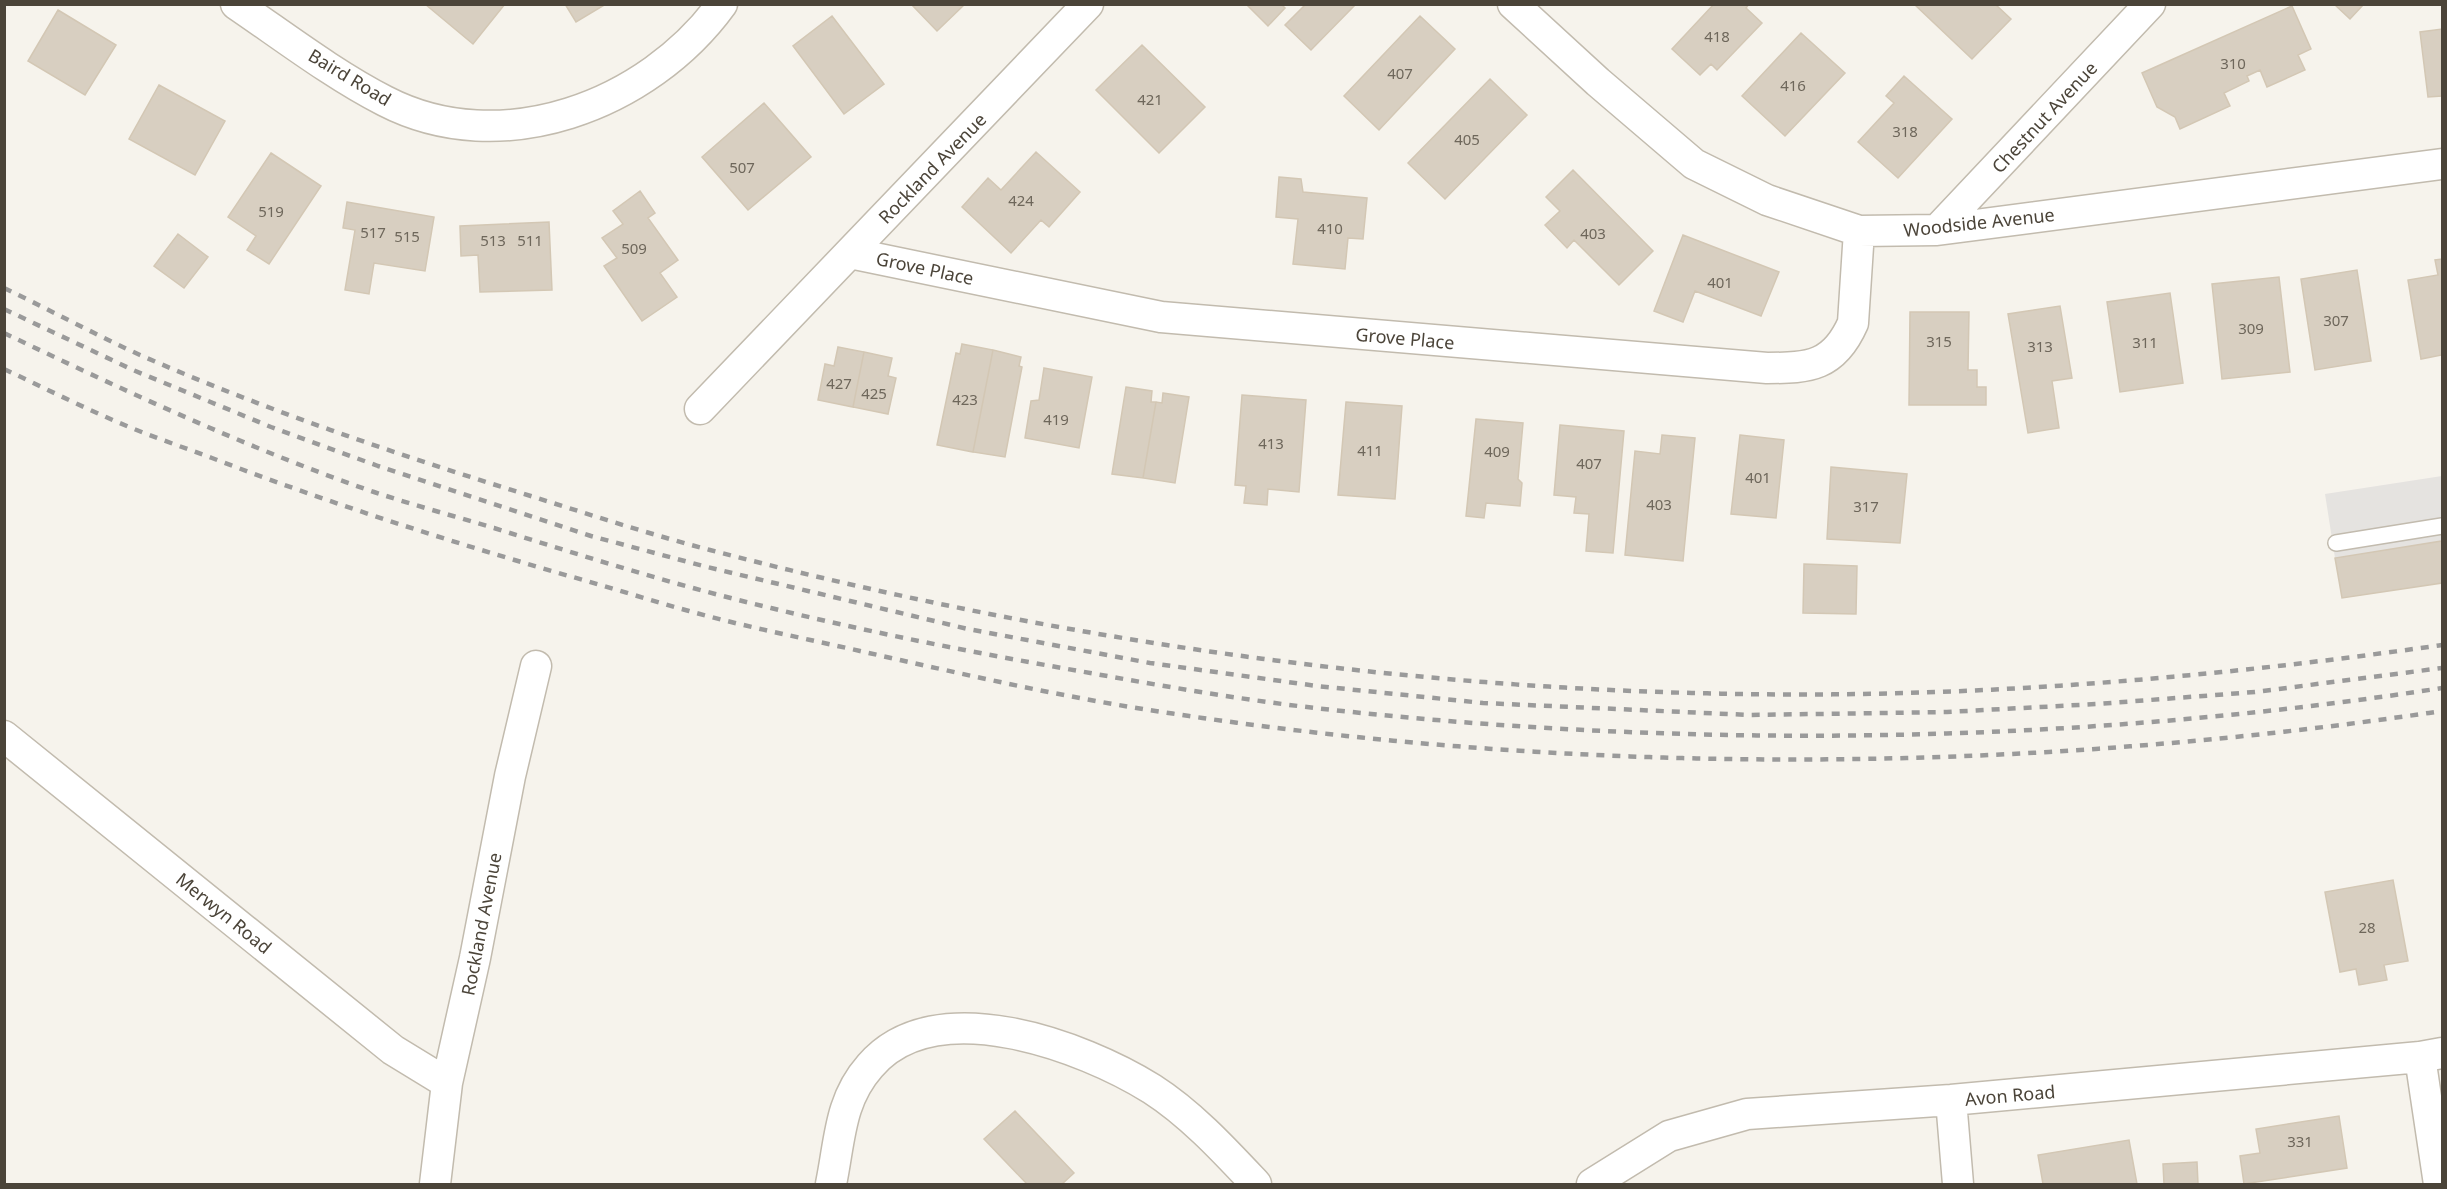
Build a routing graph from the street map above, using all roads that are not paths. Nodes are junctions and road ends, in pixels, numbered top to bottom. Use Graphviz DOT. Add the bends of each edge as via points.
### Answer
graph roads {
  1 [pos="236,4"];
  2 [pos="722,4"];
  3 [pos="1088,4"];
  4 [pos="1513,4"];
  5 [pos="2150,4"];
  6 [pos="2442,164"];
  7 [pos="1937,230"];
  8 [pos="1859,231"];
  9 [pos="850,253"];
  10 [pos="700,409"];
  11 [pos="2442,526"];
  12 [pos="2336,543"];
  13 [pos="536,666"];
  14 [pos="4,736"];
  15 [pos="2431,1055"];
  16 [pos="447,1083"];
  17 [pos="1951,1100"];
  18 [pos="435,1185"];
  19 [pos="831,1185"];
  20 [pos="1256,1185"];
  21 [pos="1592,1185"];
  22 [pos="1958,1185"];
  23 [pos="2439,1185"];
  1 -- 2 [label="street, Baird Road" via="385,101 431,118 472,126 554,119 603,100 670,60"];
  3 -- 9 [label="street, Rockland Avenue"];
  4 -- 8 [label="street, Woodside Avenue" via="1694,164 1767,200"];
  5 -- 7 [label="street, Chestnut Avenue"];
  6 -- 7 [label="street, Woodside Avenue"];
  7 -- 8 [label="street, Woodside Avenue"];
  8 -- 9 [label="street, Grove Place" via="1853,323 1826,360 1796,368 1161,317"];
  9 -- 10 [label="street, Rockland Avenue"];
  11 -- 12 [label="lane"];
  13 -- 16 [label="street, Rockland Avenue"];
  14 -- 16 [label="street, Merwyn Road" via="393,1050"];
  15 -- 17 [label="street, Avon Road"];
  15 -- 23 [label="street"];
  16 -- 18 [label="street, Rockland Avenue"];
  17 -- 21 [label="street, Avon Road" via="1747,1114 1669,1136"];
  17 -- 22 [label="street"];
  19 -- 20 [label="street" via="841,1120 853,1089 871,1065 894,1047 919,1034 944,1028 1031,1038 1114,1068 1154,1090 1190,1119"];
}
